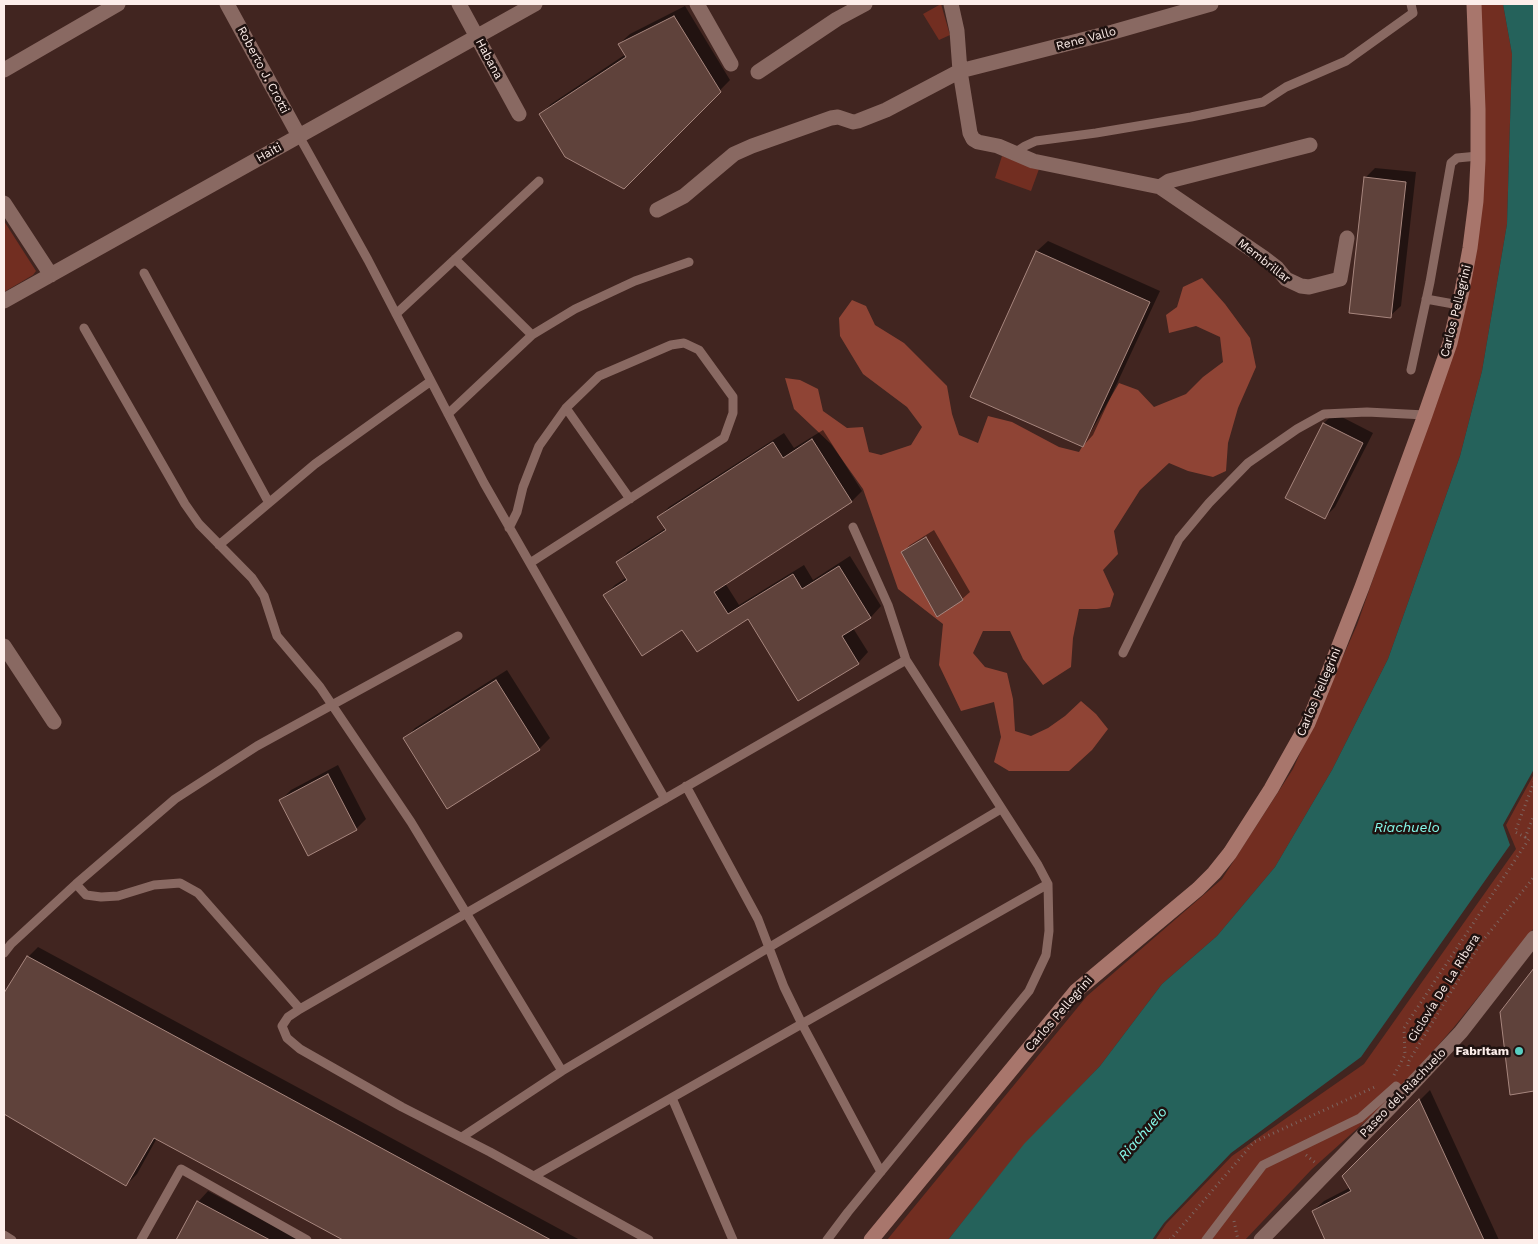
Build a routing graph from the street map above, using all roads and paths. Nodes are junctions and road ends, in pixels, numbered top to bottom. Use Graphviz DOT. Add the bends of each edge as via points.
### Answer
graph roads {
  1 [pos="118,4"];
  2 [pos="228,4"];
  3 [pos="459,4"];
  4 [pos="535,4"];
  5 [pos="697,4"];
  6 [pos="865,4"];
  7 [pos="951,4"];
  8 [pos="1211,4"];
  9 [pos="1410,4"];
  10 [pos="1474,4"];
  11 [pos="477,36"];
  12 [pos="730,64"];
  13 [pos="4,70"];
  14 [pos="960,71"];
  15 [pos="758,72"];
  16 [pos="519,114"];
  17 [pos="299,136"];
  18 [pos="1310,145"];
  19 [pos="1013,154"];
  20 [pos="1478,156"];
  21 [pos="539,181"];
  22 [pos="1160,187"];
  23 [pos="4,203"];
  24 [pos="657,210"];
  25 [pos="1347,238"];
  26 [pos="455,259"];
  27 [pos="689,262"];
  28 [pos="144,273"];
  29 [pos="51,275"];
  30 [pos="1426,299"];
  31 [pos="4,302"];
  32 [pos="1458,306"];
  33 [pos="396,314"];
  34 [pos="84,328"];
  35 [pos="532,335"];
  36 [pos="1411,370"];
  37 [pos="431,381"];
  38 [pos="566,408"];
  39 [pos="448,414"];
  40 [pos="1425,415"];
  41 [pos="630,499"];
  42 [pos="269,502"];
  43 [pos="853,527"];
  44 [pos="509,528"];
  45 [pos="219,545"];
  46 [pos="530,564"];
  47 [pos="458,636"];
  48 [pos="4,646"];
  49 [pos="1123,653"];
  50 [pos="906,660"];
  51 [pos="332,705"];
  52 [pos="54,722"];
  53 [pos="1534,782"];
  54 [pos="686,786"];
  55 [pos="665,799"];
  56 [pos="1001,809"];
  57 [pos="1534,815"];
  58 [pos="1525,838"];
  59 [pos="1534,877"];
  60 [pos="76,884"];
  61 [pos="1048,884"];
  62 [pos="466,913"];
  63 [pos="1534,938"];
  64 [pos="769,947"];
  65 [pos="4,953"];
  66 [pos="300,1009"];
  67 [pos="802,1024"];
  68 [pos="1408,1069"];
  69 [pos="562,1071"];
  70 [pos="1391,1080"];
  71 [pos="1382,1084"];
  72 [pos="1404,1094"];
  73 [pos="672,1098"];
  74 [pos="462,1137"];
  75 [pos="1298,1148"];
  76 [pos="881,1172"];
  77 [pos="1327,1172"];
  78 [pos="534,1176"];
  79 [pos="4,1235"];
  80 [pos="12,1240"];
  81 [pos="141,1240"];
  82 [pos="307,1240"];
  83 [pos="649,1240"];
  84 [pos="733,1240"];
  85 [pos="827,1240"];
  86 [pos="872,1240"];
  87 [pos="1170,1240"];
  88 [pos="1206,1240"];
  89 [pos="1261,1240"];
  1 -- 13 [label="street"];
  2 -- 17 [label="street, Roberto J. Crotti"];
  3 -- 11 [label="street, Habana"];
  4 -- 11 [label="street, Haiti"];
  5 -- 12 [label="street"];
  6 -- 15 [label="street"];
  7 -- 14 [label="street" via="959,41"];
  8 -- 14 [label="street, Rene Vallo"];
  9 -- 19 [label="lane" via="1413,13 1346,61 1286,87 1263,102 1191,117 1036,141"];
  10 -- 20 [label="street, Carlos Pellegrini"];
  11 -- 16 [label="street, Habana"];
  11 -- 17 [label="street, Haiti"];
  14 -- 19 [label="street" via="973,139"];
  14 -- 24 [label="street, Rene Vallo" via="858,121 831,118 734,154 684,196"];
  17 -- 29 [label="street, Haiti"];
  17 -- 33 [label="lane"];
  18 -- 22 [label="street"];
  19 -- 22 [label="street" via="1040,163"];
  20 -- 30 [label="lane" via="1457,158 1451,163"];
  20 -- 32 [label="street, Carlos Pellegrini" via="1470,248"];
  21 -- 26 [label="lane"];
  22 -- 25 [label="street, Membrillar" via="1264,258 1286,279 1301,286 1340,279"];
  23 -- 29 [label="street"];
  26 -- 33 [label="lane"];
  26 -- 35 [label="lane"];
  27 -- 35 [label="lane" via="634,281 575,309"];
  28 -- 42 [label="lane"];
  29 -- 31 [label="street, Haiti"];
  30 -- 32 [label="lane"];
  30 -- 36 [label="lane"];
  32 -- 40 [label="street, Carlos Pellegrini" via="1450,342"];
  33 -- 37 [label="lane"];
  34 -- 45 [label="lane" via="185,504 198,524"];
  35 -- 39 [label="lane"];
  37 -- 39 [label="lane"];
  37 -- 42 [label="lane" via="315,464"];
  38 -- 41 [label="lane"];
  38 -- 41 [label="lane" via="599,376 671,344 684,344 699,350 733,397 734,413 724,438"];
  38 -- 44 [label="lane" via="539,446"];
  39 -- 44 [label="lane"];
  40 -- 49 [label="lane" via="1324,414 1248,462 1179,538"];
  40 -- 86 [label="street, Carlos Pellegrini" via="1311,714 1271,789 1230,853 1198,889 1076,991"];
  41 -- 46 [label="lane"];
  42 -- 45 [label="lane"];
  43 -- 50 [label="lane" via="888,605"];
  44 -- 46 [label="lane"];
  45 -- 51 [label="lane" via="252,578 264,596 277,636"];
  46 -- 55 [label="lane"];
  47 -- 51 [label="lane"];
  48 -- 52 [label="street"];
  50 -- 54 [label="lane"];
  50 -- 56 [label="lane"];
  51 -- 60 [label="lane" via="257,746 175,799"];
  51 -- 62 [label="lane" via="411,822"];
  53 -- 58 [label="path" via="1515,832"];
  54 -- 55 [label="lane"];
  54 -- 64 [label="lane" via="758,919"];
  55 -- 62 [label="lane"];
  56 -- 61 [label="lane"];
  56 -- 64 [label="lane"];
  57 -- 58 [label="path"];
  58 -- 70 [label="path" via="1529,839 1404,1028 1405,1056"];
  59 -- 68 [label="path, Ciclovía De La Ribera" via="1480,944 1409,1061"];
  60 -- 65 [label="lane"];
  60 -- 66 [label="lane" via="86,895 101,897 118,896 154,885 180,883 198,893"];
  61 -- 67 [label="lane"];
  61 -- 76 [label="lane" via="1046,955 1029,991"];
  62 -- 66 [label="lane"];
  62 -- 69 [label="lane"];
  63 -- 72 [label="street, Paseo del Riachuelo" via="1461,1032"];
  64 -- 67 [label="lane"];
  64 -- 69 [label="lane"];
  66 -- 74 [label="lane" via="282,1026 287,1038 300,1049"];
  67 -- 73 [label="lane"];
  67 -- 76 [label="lane"];
  69 -- 74 [label="lane"];
  71 -- 87 [label="path" via="1254,1142"];
  72 -- 75 [label="lane" via="1396,1086 1360,1118"];
  72 -- 77 [label="street, Paseo del Riachuelo"];
  73 -- 78 [label="lane"];
  73 -- 84 [label="lane"];
  74 -- 78 [label="lane"];
  75 -- 77 [label="path"];
  75 -- 88 [label="lane" via="1263,1165"];
  76 -- 85 [label="lane"];
  77 -- 89 [label="street, Paseo del Riachuelo"];
  78 -- 83 [label="lane"];
  79 -- 80 [label="lane"];
  81 -- 82 [label="lane" via="181,1169"];
}
